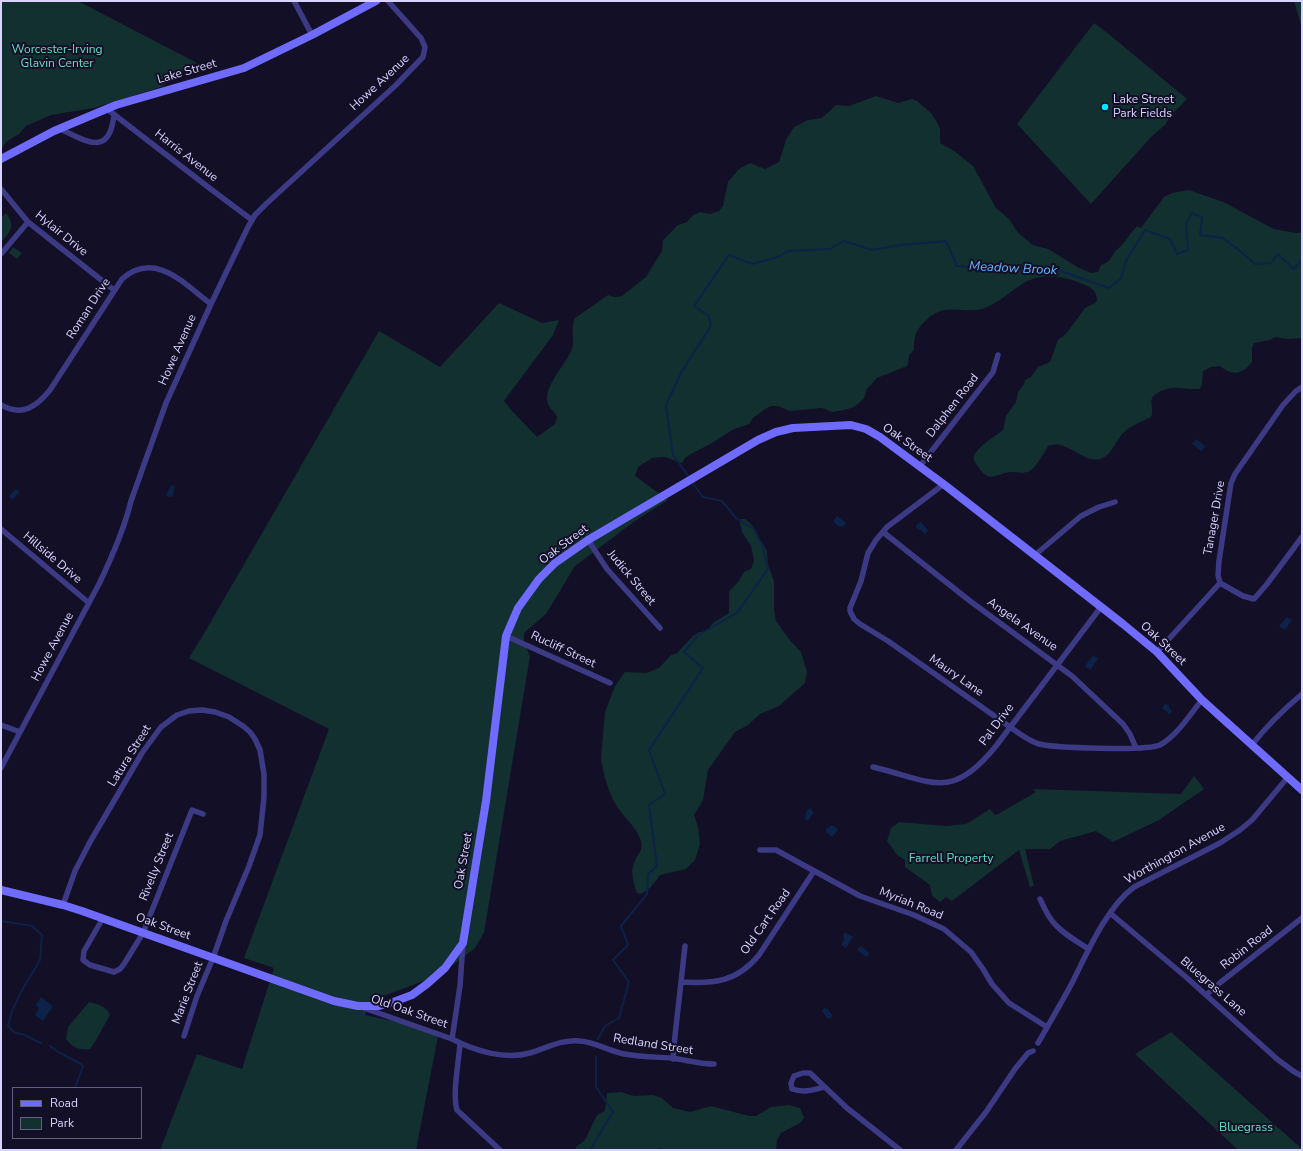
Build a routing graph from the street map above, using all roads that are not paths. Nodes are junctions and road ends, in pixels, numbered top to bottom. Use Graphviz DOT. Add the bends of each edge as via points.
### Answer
graph roads {
  1 [pos="294,1"];
  2 [pos="376,1"];
  3 [pos="388,1"];
  4 [pos="312,35"];
  5 [pos="110,112"];
  6 [pos="60,129"];
  7 [pos="1,159"];
  8 [pos="1,189"];
  9 [pos="252,220"];
  10 [pos="28,222"];
  11 [pos="1,254"];
  12 [pos="114,290"];
  13 [pos="211,304"];
  14 [pos="998,355"];
  15 [pos="1302,387"];
  16 [pos="1,405"];
  17 [pos="920,466"];
  18 [pos="944,484"];
  19 [pos="1115,502"];
  20 [pos="1,529"];
  21 [pos="882,532"];
  22 [pos="1302,537"];
  23 [pos="588,540"];
  24 [pos="1035,555"];
  25 [pos="1220,583"];
  26 [pos="89,603"];
  27 [pos="1101,607"];
  28 [pos="660,628"];
  29 [pos="506,636"];
  30 [pos="1157,652"];
  31 [pos="1057,664"];
  32 [pos="610,683"];
  33 [pos="1302,694"];
  34 [pos="1202,700"];
  35 [pos="1,725"];
  36 [pos="1009,727"];
  37 [pos="20,732"];
  38 [pos="1252,745"];
  39 [pos="1136,748"];
  40 [pos="872,767"];
  41 [pos="1,768"];
  42 [pos="1288,777"];
  43 [pos="1302,790"];
  44 [pos="203,814"];
  45 [pos="760,850"];
  46 [pos="814,871"];
  47 [pos="1,890"];
  48 [pos="1040,899"];
  49 [pos="62,905"];
  50 [pos="1110,913"];
  51 [pos="103,918"];
  52 [pos="1302,918"];
  53 [pos="143,933"];
  54 [pos="463,943"];
  55 [pos="685,946"];
  56 [pos="1089,949"];
  57 [pos="213,958"];
  58 [pos="681,982"];
  59 [pos="1206,995"];
  60 [pos="358,1006"];
  61 [pos="1047,1027"];
  62 [pos="184,1036"];
  63 [pos="452,1039"];
  64 [pos="1038,1042"];
  65 [pos="460,1043"];
  66 [pos="1033,1051"];
  67 [pos="673,1059"];
  68 [pos="714,1064"];
  69 [pos="1302,1076"];
  70 [pos="824,1086"];
  71 [pos="500,1150"];
  72 [pos="900,1150"];
  73 [pos="956,1150"];
  1 -- 4 [label="street"];
  2 -- 4 [label="street, Lake Street"];
  3 -- 9 [label="street, Howe Avenue" via="421,38 425,48 423,57"];
  4 -- 5 [label="street, Lake Street" via="244,68 116,106"];
  5 -- 6 [label="street, Lake Street"];
  5 -- 6 [label="street" via="113,120 106,138 101,142 95,144"];
  5 -- 9 [label="street, Harris Avenue"];
  6 -- 7 [label="street, Lake Street"];
  8 -- 10 [label="street, Hylair Drive"];
  9 -- 13 [label="street, Howe Avenue"];
  10 -- 11 [label="street"];
  10 -- 12 [label="street, Hylair Drive"];
  12 -- 13 [label="street, Roman Drive" via="130,272 154,267 167,272"];
  12 -- 16 [label="street, Roman Drive" via="50,390 40,401 20,411"];
  13 -- 26 [label="street, Howe Avenue" via="166,403 115,549"];
  14 -- 17 [label="street, Dalphen Road" via="993,372"];
  15 -- 25 [label="street, Tanager Drive" via="1280,409 1233,478 1219,561"];
  17 -- 18 [label="street, Oak Street"];
  17 -- 23 [label="street, Oak Street" via="880,437 866,429 851,425 793,428 775,432"];
  18 -- 21 [label="street, Maury Lane"];
  18 -- 24 [label="street, Oak Street"];
  19 -- 24 [label="street" via="1081,516"];
  20 -- 26 [label="street, Hillside Drive"];
  21 -- 31 [label="street, Angela Avenue" via="966,598"];
  21 -- 36 [label="street, Maury Lane" via="868,553 860,586 850,608 851,614 860,624"];
  22 -- 25 [label="street" via="1254,599"];
  23 -- 28 [label="street, Judick Street" via="611,574"];
  23 -- 29 [label="street, Oak Street" via="539,579 518,608"];
  24 -- 27 [label="street, Oak Street"];
  25 -- 30 [label="street"];
  26 -- 37 [label="street, Howe Avenue"];
  27 -- 30 [label="street, Oak Street"];
  27 -- 31 [label="street, Pal Drive"];
  29 -- 32 [label="street, Rucliff Street"];
  29 -- 54 [label="street, Oak Street" via="486,801"];
  30 -- 34 [label="street, Oak Street"];
  31 -- 36 [label="street, Pal Drive"];
  31 -- 39 [label="street, Angela Avenue" via="1123,724"];
  33 -- 38 [label="street" via="1274,718"];
  34 -- 38 [label="street, Oak Street"];
  34 -- 39 [label="street, Maury Lane" via="1167,740 1155,747"];
  35 -- 37 [label="street"];
  36 -- 39 [label="street, Maury Lane" via="1041,745"];
  36 -- 40 [label="street, Pal Drive" via="977,767 951,782 925,782"];
  37 -- 41 [label="street, Howe Avenue"];
  38 -- 42 [label="street, Oak Street"];
  42 -- 43 [label="street, Oak Street"];
  42 -- 50 [label="street, Worthington Avenue" via="1252,820 1240,830 1134,887 1122,897"];
  44 -- 53 [label="street, Rivelly Street" via="192,810"];
  45 -- 46 [label="street, Myriah Road" via="776,850"];
  46 -- 58 [label="street, Old Cart Road" via="759,955 743,970 721,981"];
  46 -- 61 [label="street, Myriah Road" via="860,896 914,915 944,929 972,952 992,984 1009,1003"];
  47 -- 49 [label="street, Oak Street"];
  48 -- 56 [label="street" via="1056,925"];
  49 -- 51 [label="street, Oak Street"];
  49 -- 57 [label="street, Latura Street" via="75,871 89,845 156,732 171,718 183,713 202,710 222,714 236,720 255,739 263,762 265,785 260,835"];
  50 -- 56 [label="street, Worthington Avenue"];
  50 -- 59 [label="street, Bluegrass Lane"];
  51 -- 53 [label="street, Oak Street"];
  51 -- 53 [label="street, Rivelly Street" via="84,952 83,960 90,965 114,972 118,970"];
  52 -- 59 [label="street, Robin Road"];
  53 -- 57 [label="street, Oak Street"];
  54 -- 60 [label="street, Oak Street" via="445,968 412,995 379,1006"];
  54 -- 63 [label="street, Old Oak Street"];
  55 -- 58 [label="street"];
  56 -- 61 [label="street, Worthington Avenue"];
  57 -- 60 [label="street, Oak Street" via="334,1001"];
  57 -- 62 [label="street, Marie Street"];
  58 -- 67 [label="street"];
  59 -- 69 [label="street, Bluegrass Lane" via="1286,1067"];
  60 -- 63 [label="street, Old Oak Street"];
  61 -- 64 [label="street, Worthington Avenue"];
  63 -- 65 [label="street, Redland Street"];
  65 -- 67 [label="street, Redland Street" via="512,1056 558,1042 581,1041 622,1054"];
  65 -- 71 [label="street" via="455,1105 457,1110"];
  66 -- 73 [label="street" via="1018,1065"];
  67 -- 68 [label="street, Redland Street"];
  70 -- 70 [label="street" via="810,1073 803,1072 794,1076 791,1083 792,1089 799,1091"];
  70 -- 72 [label="street" via="847,1108"];
}
